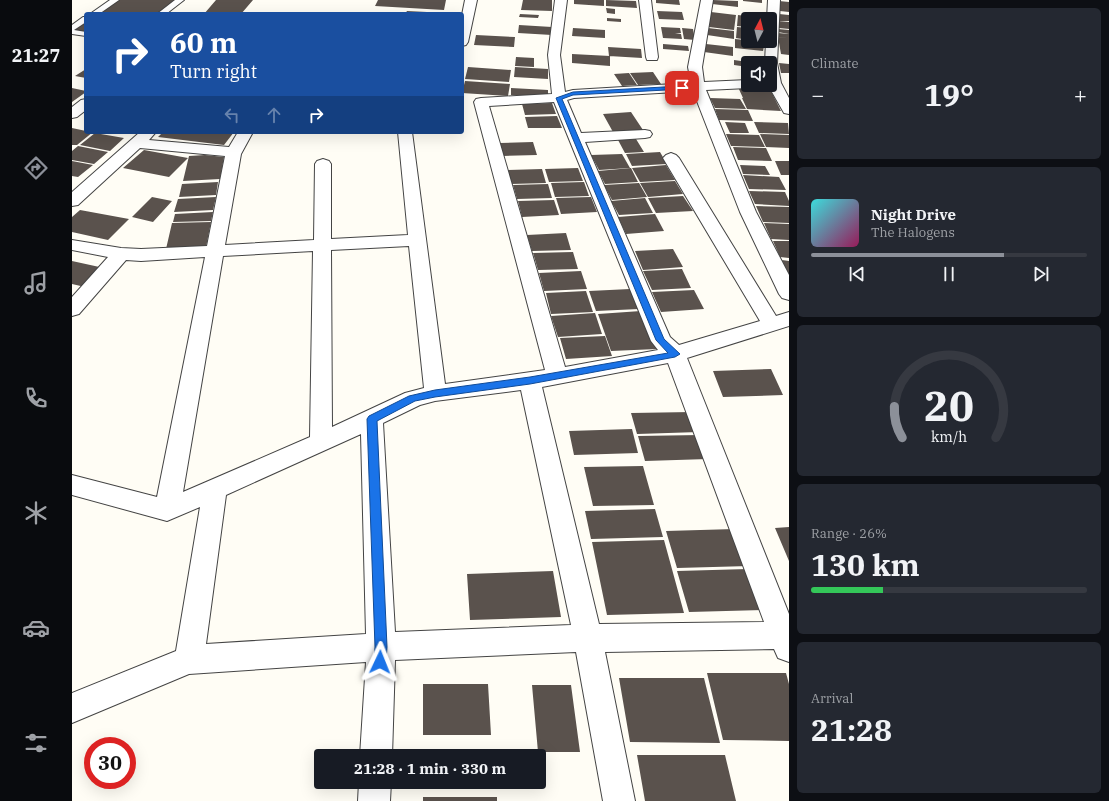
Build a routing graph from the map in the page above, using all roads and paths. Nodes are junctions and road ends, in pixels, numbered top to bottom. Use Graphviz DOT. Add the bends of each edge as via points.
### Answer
graph roads {
  1 [pos="115,0"];
  2 [pos="180,0"];
  3 [pos="471,0"];
  4 [pos="561,0"];
  5 [pos="645,0"];
  6 [pos="706,0"];
  7 [pos="774,0"];
  8 [pos="97,12"];
  9 [pos="164,12"];
  10 [pos="84,20"];
  11 [pos="72,28"];
  12 [pos="72,32"];
  13 [pos="464,33"];
  14 [pos="84,34"];
  15 [pos="72,40"];
  16 [pos="770,56"];
  17 [pos="652,57"];
  18 [pos="741,84"];
  19 [pos="698,87"];
  20 [pos="777,91"];
  21 [pos="559,98"];
  22 [pos="84,105"];
  23 [pos="789,110"];
  24 [pos="72,114"];
  25 [pos="147,134"];
  26 [pos="244,134"];
  27 [pos="405,134"];
  28 [pos="645,134"];
  29 [pos="576,138"];
  30 [pos="137,143"];
  31 [pos="234,152"];
  32 [pos="671,158"];
  33 [pos="323,164"];
  34 [pos="72,201"];
  35 [pos="417,240"];
  36 [pos="323,244"];
  37 [pos="72,245"];
  38 [pos="216,250"];
  39 [pos="121,254"];
  40 [pos="789,294"];
  41 [pos="72,309"];
  42 [pos="780,322"];
  43 [pos="675,354"];
  44 [pos="557,375"];
  45 [pos="530,381"];
  46 [pos="435,393"];
  47 [pos="372,419"];
  48 [pos="321,441"];
  49 [pos="72,485"];
  50 [pos="215,489"];
  51 [pos="167,510"];
  52 [pos="588,638"];
  53 [pos="787,640"];
  54 [pos="381,647"];
  55 [pos="189,660"];
  56 [pos="72,708"];
  57 [pos="376,749"];
  58 [pos="375,789"];
  59 [pos="374,801"];
  60 [pos="619,801"];
  1 -- 8 [label="lane"];
  2 -- 9 [label="lane"];
  3 -- 13 [label="street"];
  4 -- 21 [label="street" via="554,55"];
  5 -- 17 [label="street"];
  6 -- 19 [label="street" via="695,67"];
  7 -- 16 [label="street"];
  10 -- 11 [label="lane"];
  12 -- 14 [label="lane"];
  14 -- 15 [label="lane"];
  18 -- 19 [label="street"];
  19 -- 21 [label="street" via="573,94"];
  19 -- 40 [label="street" via="748,212"];
  20 -- 23 [label="street"];
  21 -- 29 [label="street"];
  21 -- 44 [label="street" via="481,102"];
  22 -- 24 [label="street"];
  25 -- 30 [label="street"];
  26 -- 31 [label="street"];
  27 -- 35 [label="street"];
  28 -- 29 [label="street"];
  29 -- 43 [label="street" via="661,340"];
  30 -- 31 [label="street"];
  30 -- 34 [label="street"];
  31 -- 38 [label="street"];
  32 -- 42 [label="street"];
  33 -- 36 [label="street"];
  35 -- 36 [label="street"];
  35 -- 46 [label="street"];
  36 -- 38 [label="street"];
  36 -- 48 [label="street"];
  37 -- 39 [label="street"];
  38 -- 39 [label="street"];
  38 -- 51 [label="street"];
  39 -- 41 [label="street"];
  42 -- 43 [label="street"];
  43 -- 44 [label="street"];
  43 -- 53 [label="street"];
  44 -- 45 [label="street"];
  45 -- 46 [label="street"];
  45 -- 52 [label="street"];
  46 -- 47 [label="street" via="412,399"];
  47 -- 48 [label="street"];
  47 -- 54 [label="street"];
  48 -- 50 [label="street"];
  49 -- 51 [label="street"];
  50 -- 51 [label="street"];
  50 -- 55 [label="street"];
  52 -- 53 [label="street"];
  52 -- 54 [label="street"];
  52 -- 60 [label="street"];
  54 -- 55 [label="street"];
  54 -- 57 [label="street"];
  55 -- 56 [label="street"];
  58 -- 59 [label="street"];
}
